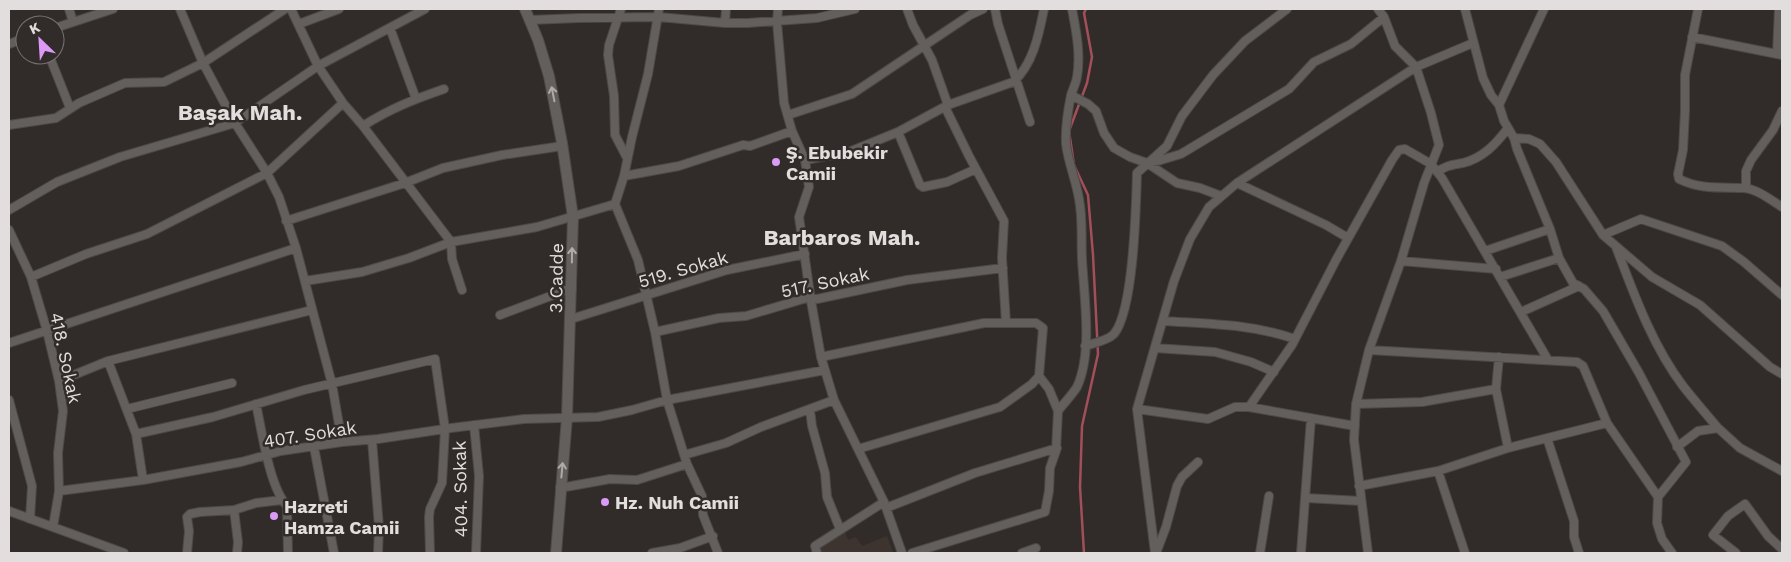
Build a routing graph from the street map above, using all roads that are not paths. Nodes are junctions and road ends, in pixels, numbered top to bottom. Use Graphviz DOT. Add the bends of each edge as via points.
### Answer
graph roads {
  1 [pos="69,9"];
  2 [pos="113,9"];
  3 [pos="180,9"];
  4 [pos="285,9"];
  5 [pos="292,9"];
  6 [pos="339,9"];
  7 [pos="425,9"];
  8 [pos="525,9"];
  9 [pos="568,9"];
  10 [pos="621,9"];
  11 [pos="726,9"];
  12 [pos="778,9"];
  13 [pos="855,9"];
  14 [pos="907,9"];
  15 [pos="983,9"];
  16 [pos="995,9"];
  17 [pos="1044,9"];
  18 [pos="1072,9"];
  19 [pos="1287,9"];
  20 [pos="1378,9"];
  21 [pos="1466,9"];
  22 [pos="1544,9"];
  23 [pos="1698,9"];
  24 [pos="1779,9"];
  25 [pos="659,13"];
  26 [pos="618,17"];
  27 [pos="1384,17"];
  28 [pos="566,18"];
  29 [pos="530,20"];
  30 [pos="73,22"];
  31 [pos="777,22"];
  32 [pos="725,23"];
  33 [pos="299,24"];
  34 [pos="65,25"];
  35 [pos="390,28"];
  36 [pos="1692,37"];
  37 [pos="1473,43"];
  38 [pos="924,47"];
  39 [pos="1780,55"];
  40 [pos="203,64"];
  41 [pos="53,65"];
  42 [pos="318,66"];
  43 [pos="1416,67"];
  44 [pos="1017,78"];
  45 [pos="444,89"];
  46 [pos="1073,97"];
  47 [pos="416,98"];
  48 [pos="343,103"];
  49 [pos="1499,105"];
  50 [pos="947,106"];
  51 [pos="70,108"];
  52 [pos="1782,111"];
  53 [pos="788,115"];
  54 [pos="1030,122"];
  55 [pos="236,123"];
  56 [pos="9,125"];
  57 [pos="363,126"];
  58 [pos="1508,128"];
  59 [pos="792,131"];
  60 [pos="898,132"];
  61 [pos="1514,138"];
  62 [pos="562,146"];
  63 [pos="627,158"];
  64 [pos="805,160"];
  65 [pos="1147,163"];
  66 [pos="1431,164"];
  67 [pos="976,169"];
  68 [pos="1437,172"];
  69 [pos="267,173"];
  70 [pos="624,176"];
  71 [pos="406,183"];
  72 [pos="1237,183"];
  73 [pos="1746,188"];
  74 [pos="1221,196"];
  75 [pos="615,204"];
  76 [pos="1782,206"];
  77 [pos="9,210"];
  78 [pos="573,217"];
  79 [pos="286,221"];
  80 [pos="1550,229"];
  81 [pos="9,230"];
  82 [pos="1603,235"];
  83 [pos="1348,238"];
  84 [pos="451,242"];
  85 [pos="1615,245"];
  86 [pos="296,248"];
  87 [pos="1485,252"];
  88 [pos="805,254"];
  89 [pos="1559,258"];
  90 [pos="1401,261"];
  91 [pos="1003,268"];
  92 [pos="1496,269"];
  93 [pos="31,277"];
  94 [pos="1500,277"];
  95 [pos="305,281"];
  96 [pos="1579,286"];
  97 [pos="572,288"];
  98 [pos="462,290"];
  99 [pos="646,294"];
  100 [pos="1782,295"];
  101 [pos="810,297"];
  102 [pos="312,310"];
  103 [pos="1521,312"];
  104 [pos="500,316"];
  105 [pos="571,319"];
  106 [pos="1163,321"];
  107 [pos="1006,323"];
  108 [pos="47,331"];
  109 [pos="655,332"];
  110 [pos="1295,339"];
  111 [pos="9,342"];
  112 [pos="1085,346"];
  113 [pos="1155,348"];
  114 [pos="1369,350"];
  115 [pos="821,357"];
  116 [pos="1499,357"];
  117 [pos="1548,360"];
  118 [pos="108,361"];
  119 [pos="824,370"];
  120 [pos="1274,372"];
  121 [pos="1782,374"];
  122 [pos="1039,376"];
  123 [pos="59,381"];
  124 [pos="232,383"];
  125 [pos="332,384"];
  126 [pos="1496,389"];
  127 [pos="9,400"];
  128 [pos="667,400"];
  129 [pos="834,400"];
  130 [pos="256,404"];
  131 [pos="1356,404"];
  132 [pos="1249,407"];
  133 [pos="126,409"];
  134 [pos="1137,409"];
  135 [pos="810,410"];
  136 [pos="1058,411"];
  137 [pos="566,417"];
  138 [pos="1311,418"];
  139 [pos="1607,423"];
  140 [pos="474,425"];
  141 [pos="1355,426"];
  142 [pos="1718,428"];
  143 [pos="445,429"];
  144 [pos="136,434"];
  145 [pos="1547,438"];
  146 [pos="372,440"];
  147 [pos="342,442"];
  148 [pos="314,447"];
  149 [pos="1677,447"];
  150 [pos="1056,448"];
  151 [pos="1508,448"];
  152 [pos="858,449"];
  153 [pos="267,455"];
  154 [pos="684,455"];
  155 [pos="1198,462"];
  156 [pos="687,464"];
  157 [pos="1438,470"];
  158 [pos="1782,471"];
  159 [pos="143,480"];
  160 [pos="1359,486"];
  161 [pos="560,488"];
  162 [pos="59,491"];
  163 [pos="1268,496"];
  164 [pos="1658,497"];
  165 [pos="1306,498"];
  166 [pos="282,500"];
  167 [pos="1361,501"];
  168 [pos="885,505"];
  169 [pos="234,510"];
  170 [pos="9,511"];
  171 [pos="30,519"];
  172 [pos="53,527"];
  173 [pos="840,529"];
  174 [pos="713,536"];
  175 [pos="1036,548"];
  176 [pos="1782,549"];
  177 [pos="124,553"];
  178 [pos="187,553"];
  179 [pos="237,553"];
  180 [pos="288,553"];
  181 [pos="334,553"];
  182 [pos="378,553"];
  183 [pos="430,553"];
  184 [pos="476,553"];
  185 [pos="556,553"];
  186 [pos="652,553"];
  187 [pos="718,553"];
  188 [pos="817,553"];
  189 [pos="902,553"];
  190 [pos="912,553"];
  191 [pos="1022,553"];
  192 [pos="1156,553"];
  193 [pos="1260,553"];
  194 [pos="1301,553"];
  195 [pos="1368,553"];
  196 [pos="1464,553"];
  197 [pos="1579,553"];
  198 [pos="1672,553"];
  199 [pos="1736,553"];
  1 -- 30 [label="street"];
  2 -- 30 [label="street"];
  3 -- 40 [label="street"];
  4 -- 40 [label="street"];
  5 -- 33 [label="street"];
  6 -- 33 [label="street"];
  7 -- 35 [label="street"];
  8 -- 29 [label="street, 3.Cadde"];
  9 -- 28 [label="street"];
  10 -- 26 [label="street"];
  11 -- 32 [label="street"];
  12 -- 31 [label="street"];
  13 -- 31 [label="street"];
  14 -- 38 [label="street"];
  15 -- 38 [label="street"];
  16 -- 44 [label="street"];
  17 -- 44 [label="street" via="1038,38"];
  18 -- 46 [label="street" via="1078,54"];
  19 -- 65 [label="street" via="1245,41 1213,75 1182,116 1167,146"];
  20 -- 27 [label="street"];
  21 -- 37 [label="street"];
  22 -- 49 [label="street"];
  23 -- 36 [label="street"];
  24 -- 39 [label="street"];
  25 -- 26 [label="street"];
  25 -- 32 [label="street"];
  25 -- 63 [label="street"];
  26 -- 28 [label="street"];
  26 -- 63 [label="street" via="608,55 615,135"];
  27 -- 43 [label="street" via="1395,46"];
  27 -- 65 [label="street" via="1351,44 1314,62 1289,89 1244,117 1181,154"];
  28 -- 29 [label="street"];
  62 -- 29 [label="street, 3.Cadde, one-way" via="549,76"];
  30 -- 34 [label="street"];
  31 -- 32 [label="street"];
  31 -- 53 [label="street" via="784,103"];
  33 -- 42 [label="street"];
  35 -- 42 [label="street"];
  35 -- 47 [label="street"];
  36 -- 39 [label="street"];
  36 -- 73 [label="street" via="1685,75 1679,179 1709,188"];
  37 -- 43 [label="street"];
  37 -- 49 [label="street" via="1491,95"];
  38 -- 50 [label="street" via="932,60"];
  38 -- 53 [label="street" via="852,94"];
  40 -- 51 [label="street" via="164,82 125,83"];
  40 -- 55 [label="street"];
  41 -- 51 [label="street"];
  42 -- 48 [label="street"];
  42 -- 55 [label="street"];
  43 -- 66 [label="street" via="1439,145"];
  43 -- 72 [label="street"];
  44 -- 50 [label="street"];
  44 -- 54 [label="street"];
  45 -- 47 [label="street"];
  46 -- 65 [label="street" via="1096,111 1114,148"];
  46 -- 112 [label="street" via="1066,143 1081,210"];
  47 -- 57 [label="street"];
  48 -- 57 [label="street"];
  48 -- 69 [label="street"];
  49 -- 58 [label="street"];
  50 -- 60 [label="street"];
  50 -- 67 [label="street"];
  51 -- 56 [label="street" via="56,118"];
  52 -- 73 [label="street" via="1751,160 1746,171"];
  53 -- 59 [label="street"];
  55 -- 69 [label="street"];
  55 -- 77 [label="street" via="120,157 57,182"];
  57 -- 71 [label="street"];
  58 -- 61 [label="street"];
  58 -- 68 [label="street" via="1489,150"];
  59 -- 64 [label="street"];
  59 -- 70 [label="street" via="679,166"];
  60 -- 64 [label="street" via="849,152"];
  60 -- 67 [label="street" via="923,187 947,182"];
  61 -- 80 [label="street"];
  61 -- 82 [label="street" via="1540,144 1556,162"];
  62 -- 71 [label="street" via="443,168"];
  62 -- 78 [label="street, 3.Cadde"];
  63 -- 70 [label="street"];
  64 -- 88 [label="street" via="809,187 799,216"];
  65 -- 74 [label="street" via="1177,183"];
  65 -- 112 [label="street" via="1136,173 1129,290 1121,319 1114,334"];
  66 -- 68 [label="street"];
  66 -- 83 [label="street" via="1405,148 1399,150"];
  66 -- 90 [label="street"];
  67 -- 91 [label="street" via="1004,221"];
  68 -- 87 [label="street"];
  69 -- 79 [label="street"];
  69 -- 93 [label="street" via="147,234"];
  70 -- 75 [label="street"];
  71 -- 79 [label="street"];
  71 -- 84 [label="street"];
  72 -- 74 [label="street"];
  72 -- 83 [label="street"];
  73 -- 76 [label="street"];
  74 -- 106 [label="street" via="1209,206 1190,239"];
  75 -- 78 [label="street"];
  75 -- 99 [label="street" via="638,260"];
  78 -- 84 [label="street" via="538,227"];
  97 -- 78 [label="street, 3.Cadde, one-way"];
  79 -- 86 [label="street"];
  80 -- 87 [label="street"];
  80 -- 89 [label="street"];
  81 -- 93 [label="street, 418. Sokak"];
  82 -- 85 [label="street"];
  82 -- 100 [label="street" via="1641,219 1722,246"];
  83 -- 110 [label="street"];
  84 -- 95 [label="street" via="362,272"];
  84 -- 98 [label="street" via="452,259"];
  85 -- 121 [label="street" via="1652,277 1700,305"];
  85 -- 142 [label="street" via="1657,344 1682,385"];
  86 -- 95 [label="street"];
  86 -- 108 [label="street"];
  87 -- 92 [label="street"];
  88 -- 99 [label="street, 519. Sokak" via="727,270"];
  88 -- 101 [label="street"];
  89 -- 94 [label="street"];
  89 -- 96 [label="street" via="1573,283"];
  90 -- 92 [label="street"];
  90 -- 114 [label="street"];
  91 -- 101 [label="street, 517. Sokak" via="907,280 817,299"];
  91 -- 107 [label="street"];
  92 -- 94 [label="street"];
  93 -- 108 [label="street, 418. Sokak"];
  94 -- 103 [label="street"];
  95 -- 102 [label="street"];
  96 -- 103 [label="street"];
  96 -- 149 [label="street" via="1603,311"];
  97 -- 104 [label="street"];
  97 -- 105 [label="street, 3.Cadde"];
  99 -- 105 [label="street, 519. Sokak"];
  99 -- 109 [label="street"];
  101 -- 109 [label="street, 517. Sokak" via="746,316 718,318"];
  101 -- 115 [label="street"];
  102 -- 118 [label="street"];
  102 -- 125 [label="street"];
  103 -- 117 [label="street"];
  105 -- 137 [label="street, 3.Cadde"];
  106 -- 110 [label="street" via="1222,324"];
  106 -- 113 [label="street"];
  107 -- 115 [label="street" via="984,323"];
  107 -- 122 [label="street" via="1036,323 1043,328"];
  108 -- 111 [label="street"];
  108 -- 123 [label="street, 418. Sokak"];
  109 -- 128 [label="street"];
  110 -- 120 [label="street"];
  112 -- 136 [label="street" via="1083,367 1076,387"];
  113 -- 120 [label="street" via="1215,352"];
  113 -- 134 [label="street"];
  114 -- 116 [label="street"];
  114 -- 131 [label="street"];
  115 -- 119 [label="street"];
  116 -- 117 [label="street"];
  116 -- 126 [label="street"];
  117 -- 139 [label="street" via="1577,362 1583,366"];
  118 -- 123 [label="street"];
  118 -- 133 [label="street"];
  119 -- 128 [label="street, 407. Sokak"];
  119 -- 129 [label="street"];
  120 -- 132 [label="street"];
  122 -- 136 [label="street"];
  122 -- 152 [label="street" via="1000,407"];
  123 -- 162 [label="street, 418. Sokak" via="63,411 58,453"];
  124 -- 133 [label="street"];
  125 -- 130 [label="street"];
  125 -- 143 [label="street" via="435,359"];
  125 -- 147 [label="street"];
  126 -- 131 [label="street" via="1422,402"];
  126 -- 151 [label="street"];
  127 -- 171 [label="street" via="32,486"];
  128 -- 137 [label="street, 407. Sokak" via="598,417"];
  128 -- 154 [label="street"];
  129 -- 135 [label="street"];
  129 -- 152 [label="street"];
  130 -- 144 [label="street" via="213,418"];
  130 -- 153 [label="street"];
  131 -- 141 [label="street"];
  132 -- 134 [label="street" via="1235,408 1208,419"];
  132 -- 138 [label="street"];
  133 -- 144 [label="street"];
  134 -- 192 [label="street"];
  135 -- 154 [label="street" via="726,443"];
  135 -- 173 [label="street" via="825,473 827,497"];
  136 -- 150 [label="street"];
  137 -- 140 [label="street, 407. Sokak"];
  161 -- 137 [label="street, 3.Cadde, one-way"];
  138 -- 141 [label="street"];
  138 -- 165 [label="street"];
  139 -- 145 [label="street"];
  139 -- 164 [label="street"];
  140 -- 143 [label="street, 407. Sokak"];
  140 -- 184 [label="street, 404. Sokak" via="478,476"];
  141 -- 160 [label="street"];
  142 -- 149 [label="street" via="1698,430"];
  142 -- 158 [label="street" via="1740,448"];
  143 -- 146 [label="street, 407. Sokak"];
  143 -- 183 [label="street" via="442,484 428,517"];
  144 -- 159 [label="street"];
  145 -- 151 [label="street"];
  145 -- 197 [label="street" via="1574,521"];
  146 -- 147 [label="street, 407. Sokak"];
  146 -- 182 [label="street"];
  147 -- 148 [label="street, 407. Sokak"];
  148 -- 153 [label="street, 407. Sokak"];
  148 -- 181 [label="street"];
  149 -- 164 [label="street" via="1686,462"];
  150 -- 168 [label="street"];
  150 -- 190 [label="street" via="1050,468 1045,512"];
  151 -- 157 [label="street"];
  152 -- 168 [label="street"];
  153 -- 159 [label="street, 407. Sokak"];
  153 -- 166 [label="street"];
  154 -- 156 [label="street"];
  155 -- 192 [label="street" via="1177,486"];
  156 -- 161 [label="street" via="637,480 610,480"];
  156 -- 174 [label="street" via="702,496 703,515"];
  157 -- 160 [label="street"];
  157 -- 196 [label="street"];
  159 -- 162 [label="street, 407. Sokak"];
  160 -- 167 [label="street"];
  161 -- 185 [label="street, 3.Cadde"];
  162 -- 172 [label="street, 418. Sokak"];
  163 -- 193 [label="street"];
  164 -- 198 [label="street" via="1657,523 1662,539"];
  165 -- 167 [label="street"];
  165 -- 194 [label="street"];
  166 -- 169 [label="street"];
  166 -- 180 [label="street" via="287,506"];
  167 -- 195 [label="street"];
  168 -- 173 [label="street"];
  168 -- 189 [label="street"];
  169 -- 178 [label="street" via="190,514 187,517"];
  169 -- 179 [label="street"];
  170 -- 171 [label="street"];
  171 -- 172 [label="street"];
  172 -- 177 [label="street"];
  173 -- 188 [label="street" via="815,546"];
  174 -- 186 [label="street" via="680,548"];
  174 -- 187 [label="street"];
  175 -- 191 [label="street"];
  176 -- 199 [label="street" via="1768,536 1745,504 1728,516 1713,535"];
}
